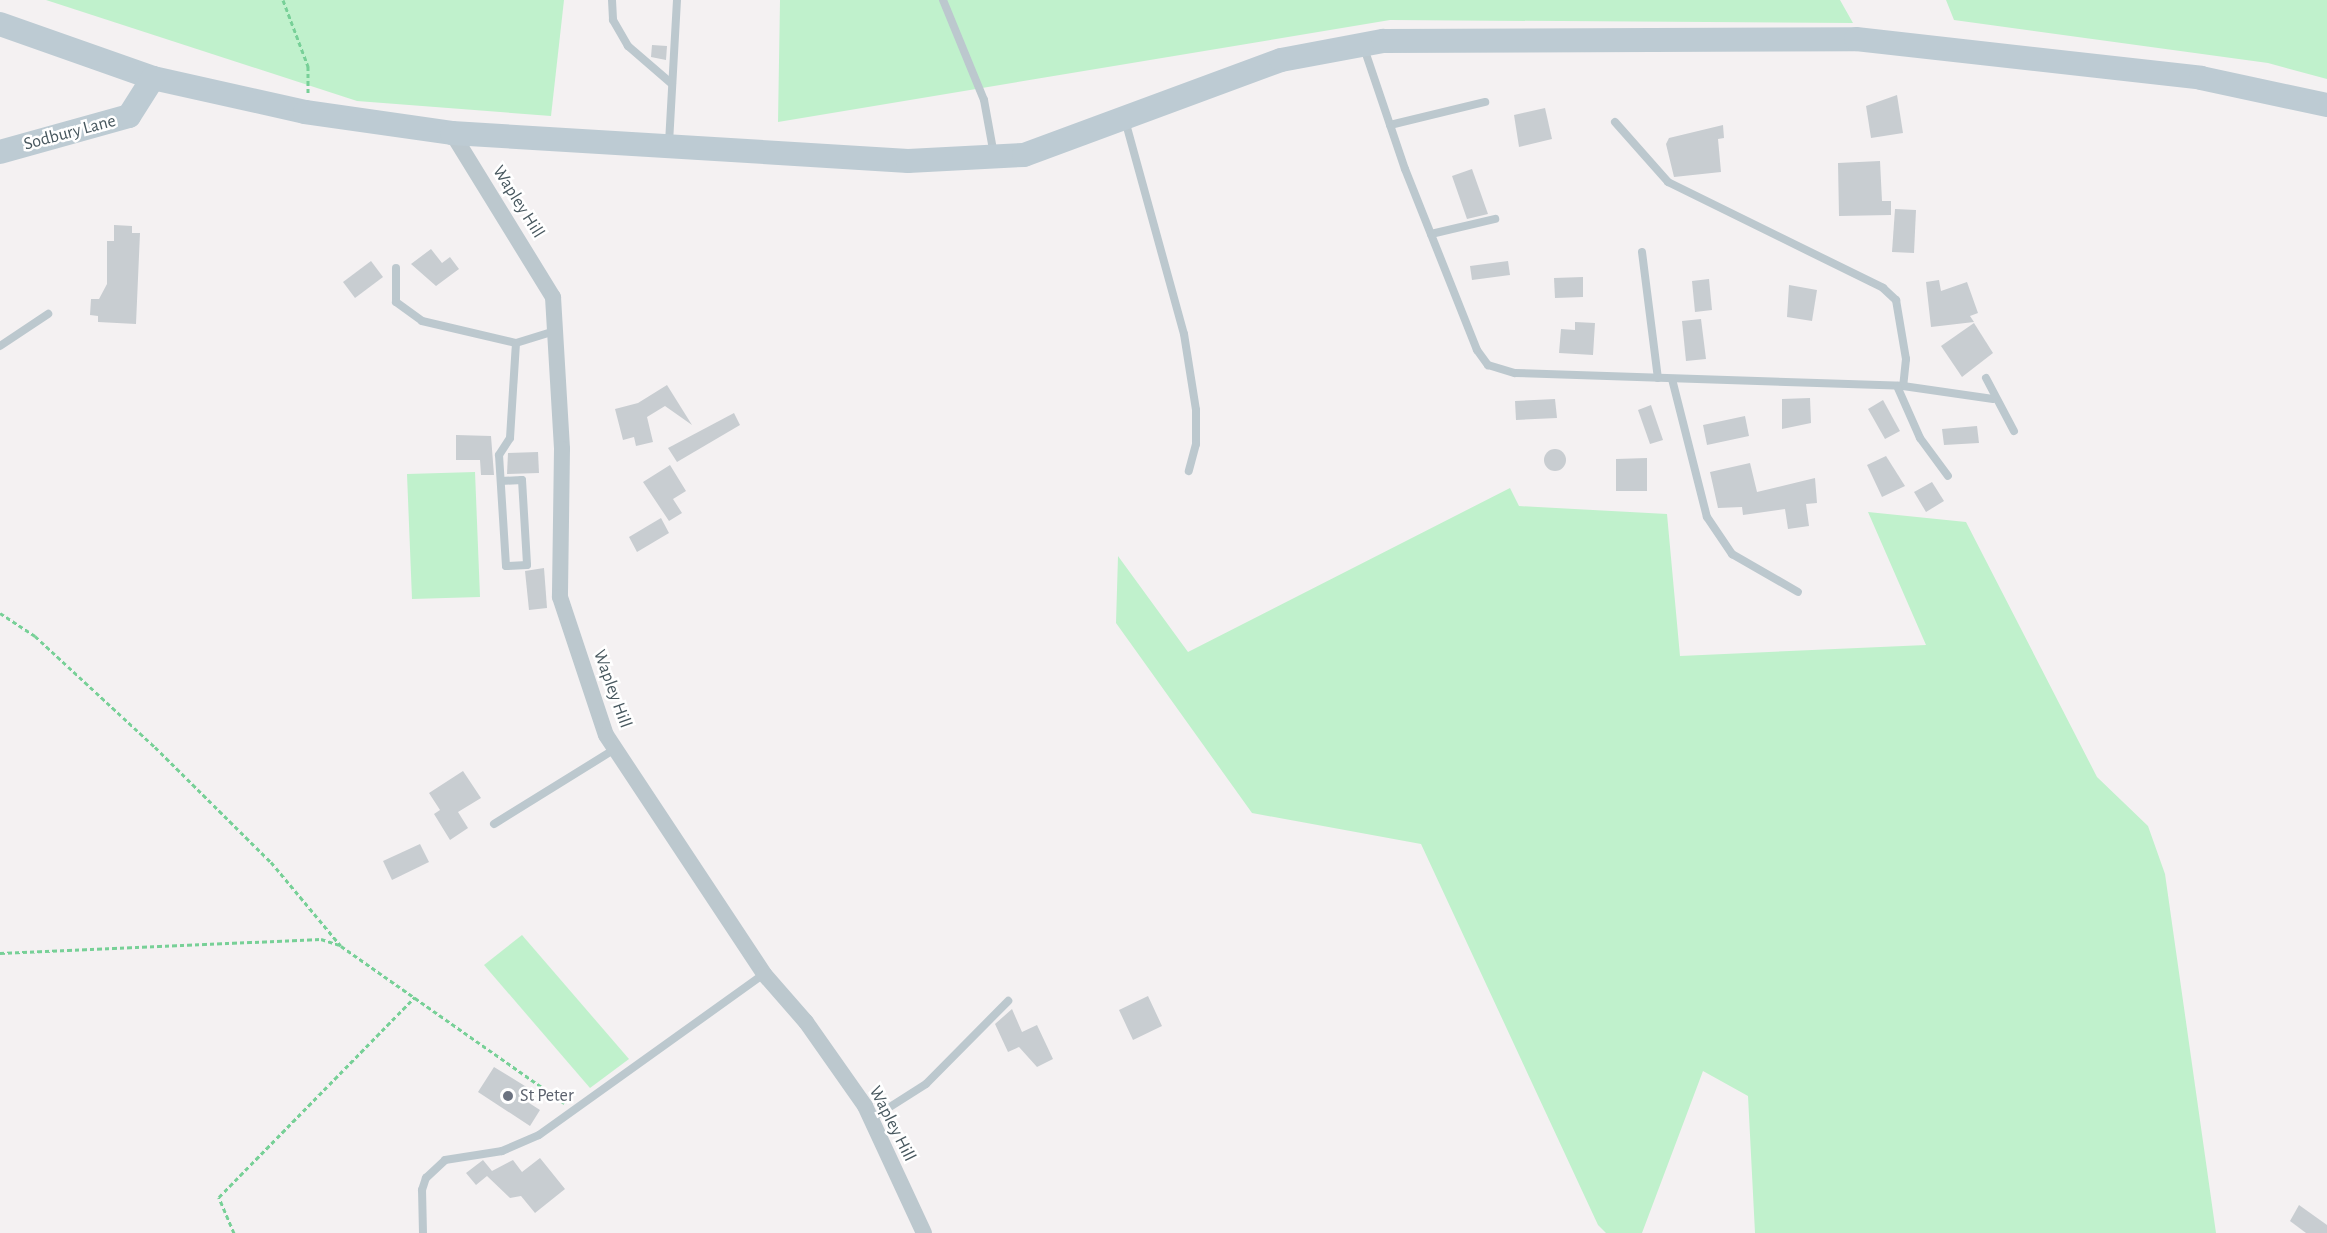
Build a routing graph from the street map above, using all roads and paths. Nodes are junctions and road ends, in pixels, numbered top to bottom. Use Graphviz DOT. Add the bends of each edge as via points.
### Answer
graph roads {
  1 [pos="283,0"];
  2 [pos="612,0"];
  3 [pos="677,0"];
  4 [pos="943,0"];
  5 [pos="0,24"];
  6 [pos="1363,45"];
  7 [pos="153,78"];
  8 [pos="672,84"];
  9 [pos="1485,102"];
  10 [pos="2327,105"];
  11 [pos="305,112"];
  12 [pos="1124,117"];
  13 [pos="1615,122"];
  14 [pos="1390,125"];
  15 [pos="452,133"];
  16 [pos="669,144"];
  17 [pos="0,152"];
  18 [pos="994,156"];
  19 [pos="1495,219"];
  20 [pos="1431,234"];
  21 [pos="1642,252"];
  22 [pos="396,268"];
  23 [pos="48,314"];
  24 [pos="558,330"];
  25 [pos="516,343"];
  26 [pos="0,346"];
  27 [pos="1658,378"];
  28 [pos="1986,378"];
  29 [pos="1672,379"];
  30 [pos="1900,386"];
  31 [pos="1993,399"];
  32 [pos="2014,431"];
  33 [pos="1189,471"];
  34 [pos="1948,476"];
  35 [pos="501,481"];
  36 [pos="1798,592"];
  37 [pos="0,613"];
  38 [pos="615,748"];
  39 [pos="494,825"];
  40 [pos="341,946"];
  41 [pos="0,952"];
  42 [pos="764,974"];
  43 [pos="415,997"];
  44 [pos="1008,1001"];
  45 [pos="573,1110"];
  46 [pos="870,1120"];
  47 [pos="917,1229"];
  48 [pos="234,1233"];
  49 [pos="423,1233"];
  1 -- 11 [label="path" via="308,66"];
  2 -- 8 [label="lane" via="614,20 627,46"];
  3 -- 8 [label="lane"];
  4 -- 18 [label="lane" via="984,100"];
  5 -- 7 [label="main road"];
  6 -- 10 [label="main road" via="1856,39 2202,78"];
  6 -- 12 [label="main road" via="1281,60"];
  6 -- 14 [label="lane"];
  7 -- 11 [label="main road"];
  7 -- 17 [label="main road, Sodbury Lane" via="129,116"];
  8 -- 16 [label="lane"];
  9 -- 14 [label="lane"];
  11 -- 15 [label="main road"];
  12 -- 18 [label="main road" via="1024,154"];
  12 -- 33 [label="lane" via="1184,334 1196,410 1196,444"];
  13 -- 30 [label="lane" via="1668,182 1883,288 1896,300 1906,359"];
  14 -- 20 [label="lane"];
  15 -- 16 [label="main road"];
  15 -- 24 [label="street, Wapley Hill" via="553,297"];
  16 -- 18 [label="main road" via="908,161"];
  19 -- 20 [label="lane"];
  20 -- 27 [label="lane" via="1476,350 1488,365 1515,373"];
  21 -- 27 [label="lane"];
  22 -- 25 [label="lane" via="396,302 409,316"];
  23 -- 26 [label="lane"];
  24 -- 25 [label="lane"];
  24 -- 38 [label="street, Wapley Hill" via="560,597"];
  25 -- 35 [label="lane" via="510,438 499,455"];
  27 -- 29 [label="lane"];
  28 -- 31 [label="lane"];
  29 -- 30 [label="lane"];
  29 -- 36 [label="lane" via="1707,518 1732,554"];
  30 -- 31 [label="lane"];
  30 -- 34 [label="lane" via="1920,438"];
  31 -- 32 [label="lane"];
  35 -- 35 [label="lane" via="506,566 527,565 522,480"];
  37 -- 40 [label="path" via="35,636 155,747 271,862"];
  38 -- 39 [label="lane"];
  38 -- 42 [label="street, Wapley Hill"];
  40 -- 41 [label="path" via="321,939"];
  40 -- 43 [label="path"];
  42 -- 45 [label="lane"];
  42 -- 46 [label="street, Wapley Hill" via="806,1022"];
  43 -- 45 [label="path"];
  43 -- 48 [label="path" via="219,1197"];
  44 -- 46 [label="lane" via="926,1084"];
  45 -- 49 [label="lane" via="518,1147 458,1154 432,1170 422,1190"];
  46 -- 47 [label="street, Wapley Hill"];
}
